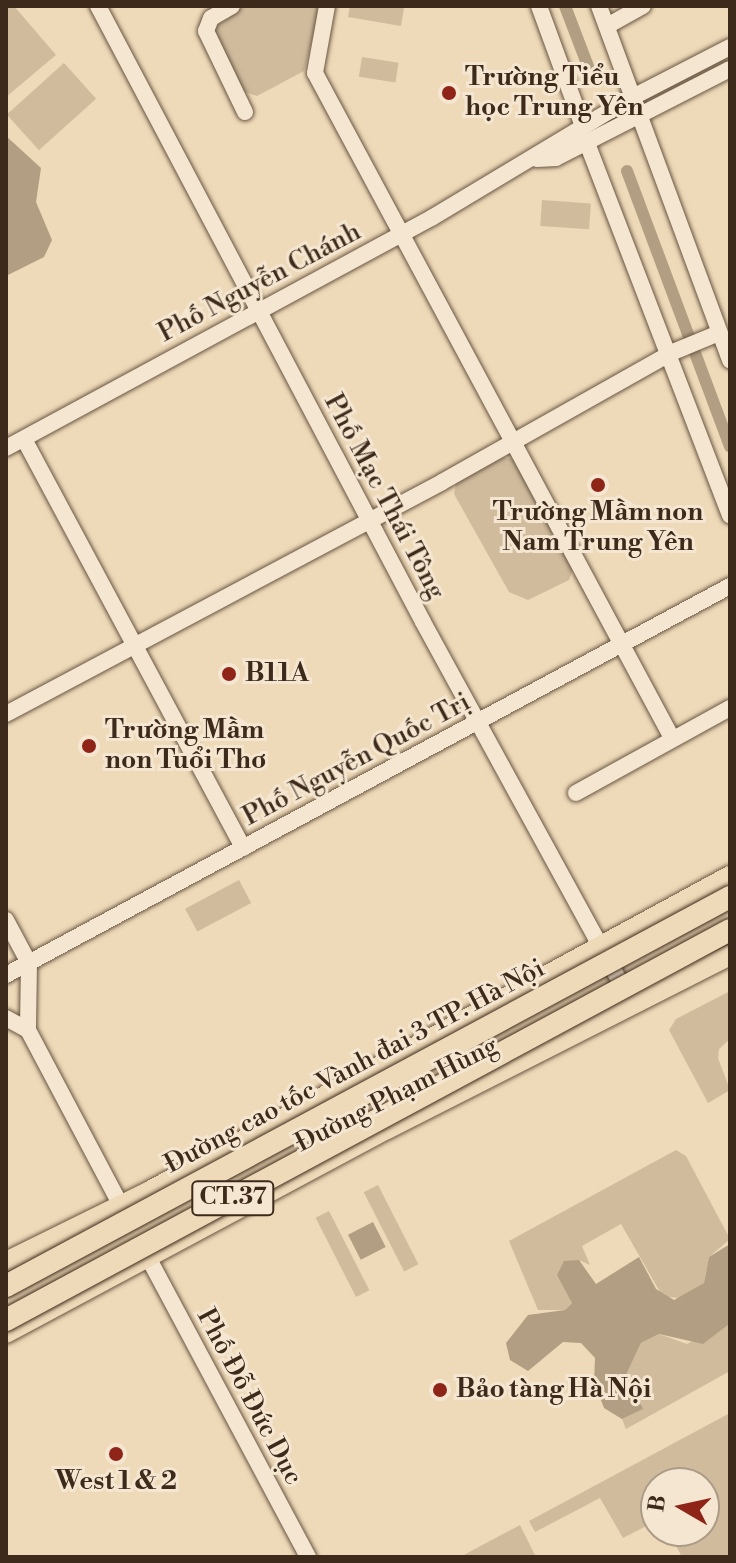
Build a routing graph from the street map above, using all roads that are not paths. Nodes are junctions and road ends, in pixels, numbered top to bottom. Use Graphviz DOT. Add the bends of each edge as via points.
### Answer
graph roads {
  1 [pos="98,6"];
  2 [pos="232,6"];
  3 [pos="327,6"];
  4 [pos="539,6"];
  5 [pos="599,6"];
  6 [pos="643,6"];
  7 [pos="607,26"];
  8 [pos="730,47"];
  9 [pos="730,69"];
  10 [pos="633,97"];
  11 [pos="245,112"];
  12 [pos="640,117"];
  13 [pos="583,126"];
  14 [pos="587,143"];
  15 [pos="537,159"];
  16 [pos="403,234"];
  17 [pos="258,310"];
  18 [pos="713,336"];
  19 [pos="669,354"];
  20 [pos="730,361"];
  21 [pos="24,439"];
  22 [pos="516,439"];
  23 [pos="6,448"];
  24 [pos="730,515"];
  25 [pos="371,520"];
  26 [pos="730,586"];
  27 [pos="622,643"];
  28 [pos="133,646"];
  29 [pos="730,708"];
  30 [pos="6,714"];
  31 [pos="479,721"];
  32 [pos="672,738"];
  33 [pos="576,793"];
  34 [pos="243,848"];
  35 [pos="730,876"];
  36 [pos="730,885"];
  37 [pos="730,897"];
  38 [pos="6,920"];
  39 [pos="730,930"];
  40 [pos="730,942"];
  41 [pos="602,949"];
  42 [pos="730,955"];
  43 [pos="29,963"];
  44 [pos="6,975"];
  45 [pos="634,1007"];
  46 [pos="6,1018"];
  47 [pos="28,1030"];
  48 [pos="410,1070"];
  49 [pos="459,1076"];
  50 [pos="121,1206"];
  51 [pos="149,1259"];
  52 [pos="6,1262"];
  53 [pos="6,1286"];
  54 [pos="6,1320"];
  55 [pos="6,1333"];
  56 [pos="308,1557"];
  1 -- 17 [label="street, Phố Mạc Thái Tông"];
  2 -- 11 [label="street" via="211,18 206,31"];
  3 -- 16 [label="street" via="315,73"];
  4 -- 13 [label="street"];
  5 -- 7 [label="street"];
  6 -- 7 [label="street"];
  7 -- 10 [label="street"];
  8 -- 10 [label="street, Phố Nguyễn Chánh"];
  9 -- 12 [label="street, Phố Nguyễn Chánh"];
  10 -- 12 [label="street"];
  10 -- 13 [label="street, Phố Nguyễn Chánh"];
  12 -- 14 [label="street, Phố Nguyễn Chánh"];
  12 -- 18 [label="street"];
  13 -- 15 [label="street, Phố Nguyễn Chánh"];
  14 -- 15 [label="street, Phố Nguyễn Chánh" via="556,158"];
  14 -- 19 [label="street"];
  15 -- 16 [label="street, Phố Nguyễn Chánh"];
  16 -- 17 [label="street, Phố Nguyễn Chánh"];
  16 -- 22 [label="street"];
  17 -- 21 [label="street, Phố Nguyễn Chánh"];
  17 -- 25 [label="street, Phố Mạc Thái Tông"];
  18 -- 19 [label="street"];
  18 -- 20 [label="street"];
  19 -- 22 [label="street"];
  19 -- 24 [label="street"];
  21 -- 23 [label="street, Phố Nguyễn Chánh"];
  21 -- 28 [label="street"];
  22 -- 25 [label="street"];
  22 -- 27 [label="street"];
  25 -- 28 [label="street"];
  25 -- 31 [label="street, Phố Mạc Thái Tông"];
  26 -- 27 [label="street, Phố Nguyễn Quốc Trị"];
  27 -- 31 [label="street, Phố Nguyễn Quốc Trị"];
  27 -- 32 [label="street"];
  28 -- 30 [label="street"];
  28 -- 34 [label="street"];
  29 -- 32 [label="street"];
  31 -- 34 [label="street, Phố Nguyễn Quốc Trị"];
  31 -- 41 [label="street, Phố Mạc Thái Tông"];
  32 -- 33 [label="street"];
  34 -- 43 [label="street, Phố Nguyễn Quốc Trị"];
  35 -- 41 [label="main road, Đường Phạm Hùng"];
  36 -- 48 [label="highway, bridge" via="448,1038"];
  37 -- 48 [label="highway, Đường cao tốc Vành đai 3 TP. Hà Nội / CT.37, bridge"];
  38 -- 43 [label="street"];
  39 -- 49 [label="highway, CT.37, bridge"];
  40 -- 49 [label="highway, bridge"];
  41 -- 45 [label="street, Phố Mạc Thái Tông"];
  41 -- 50 [label="main road, Đường Phạm Hùng"];
  42 -- 45 [label="main road, Đường Phạm Hùng"];
  43 -- 44 [label="street, Phố Nguyễn Quốc Trị"];
  43 -- 47 [label="street"];
  45 -- 51 [label="main road, Đường Phạm Hùng" via="387,1129"];
  46 -- 47 [label="street"];
  47 -- 50 [label="street"];
  48 -- 53 [label="highway, Đường cao tốc Vành đai 3 TP. Hà Nội / CT.37, bridge"];
  49 -- 54 [label="highway, CT.37, bridge"];
  50 -- 51 [label="main road"];
  50 -- 52 [label="main road, Đường Phạm Hùng"];
  51 -- 55 [label="main road, Đường Phạm Hùng"];
  51 -- 56 [label="street, Phố Đỗ Đức Dục"];
}
